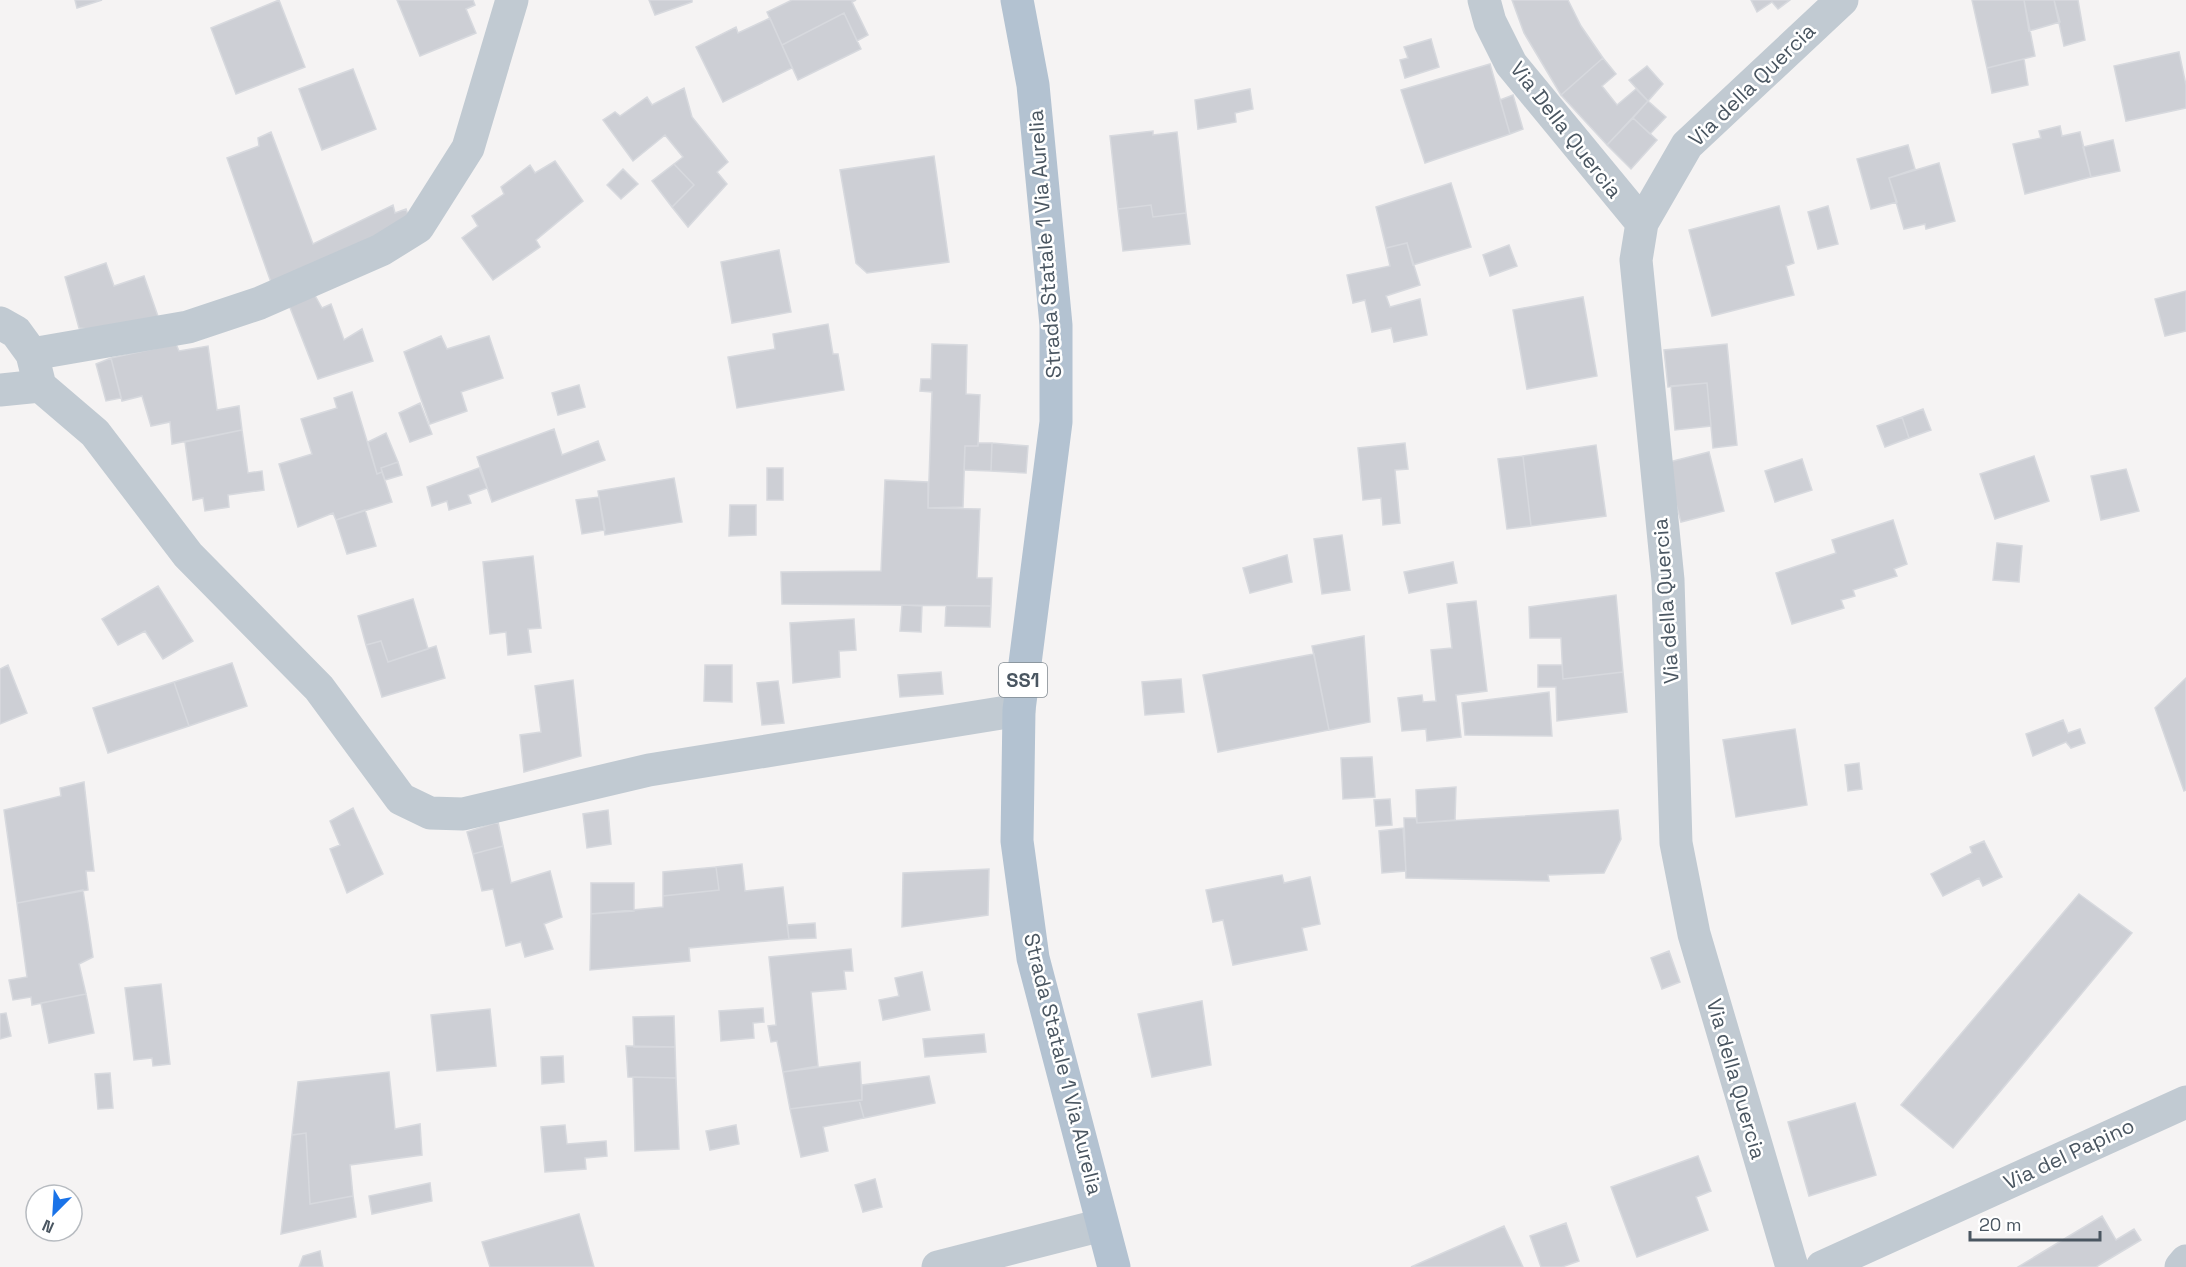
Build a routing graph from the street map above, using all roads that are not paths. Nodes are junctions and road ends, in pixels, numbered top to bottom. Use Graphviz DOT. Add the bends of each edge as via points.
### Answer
graph roads {
  1 [pos="512,0"];
  2 [pos="1017,0"];
  3 [pos="1484,0"];
  4 [pos="1842,0"];
  5 [pos="1642,223"];
  6 [pos="0,323"];
  7 [pos="32,354"];
  8 [pos="40,386"];
  9 [pos="0,390"];
  10 [pos="1019,710"];
  11 [pos="2186,1102"];
  12 [pos="1102,1225"];
  13 [pos="2186,1261"];
  14 [pos="938,1267"];
  15 [pos="1114,1267"];
  16 [pos="1792,1267"];
  17 [pos="1822,1267"];
  18 [pos="2181,1267"];
  1 -- 7 [label="street" via="468,148 418,227 381,250 198,324"];
  2 -- 10 [label="main road, Strada Statale 1 Via Aurelia / SS1" via="1033,85 1056,325 1056,422"];
  3 -- 5 [label="street, Via Della Quercia" via="1511,64"];
  4 -- 5 [label="street, Via della Quercia" via="1701,129"];
  5 -- 16 [label="street, Via della Quercia" via="1636,260 1668,580 1676,843 1694,934"];
  6 -- 7 [label="street" via="16,332"];
  7 -- 8 [label="street"];
  8 -- 9 [label="street"];
  8 -- 10 [label="street" via="94,433 188,555 319,688 401,799 430,813 463,814 650,770"];
  10 -- 12 [label="main road, Strada Statale 1 Via Aurelia / SS1" via="1017,841 1033,958"];
  11 -- 17 [label="street, Via del Papino"];
  12 -- 14 [label="street"];
  12 -- 15 [label="main road, Strada Statale 1 Via Aurelia / SS1"];
  13 -- 18 [label="street"];
}
